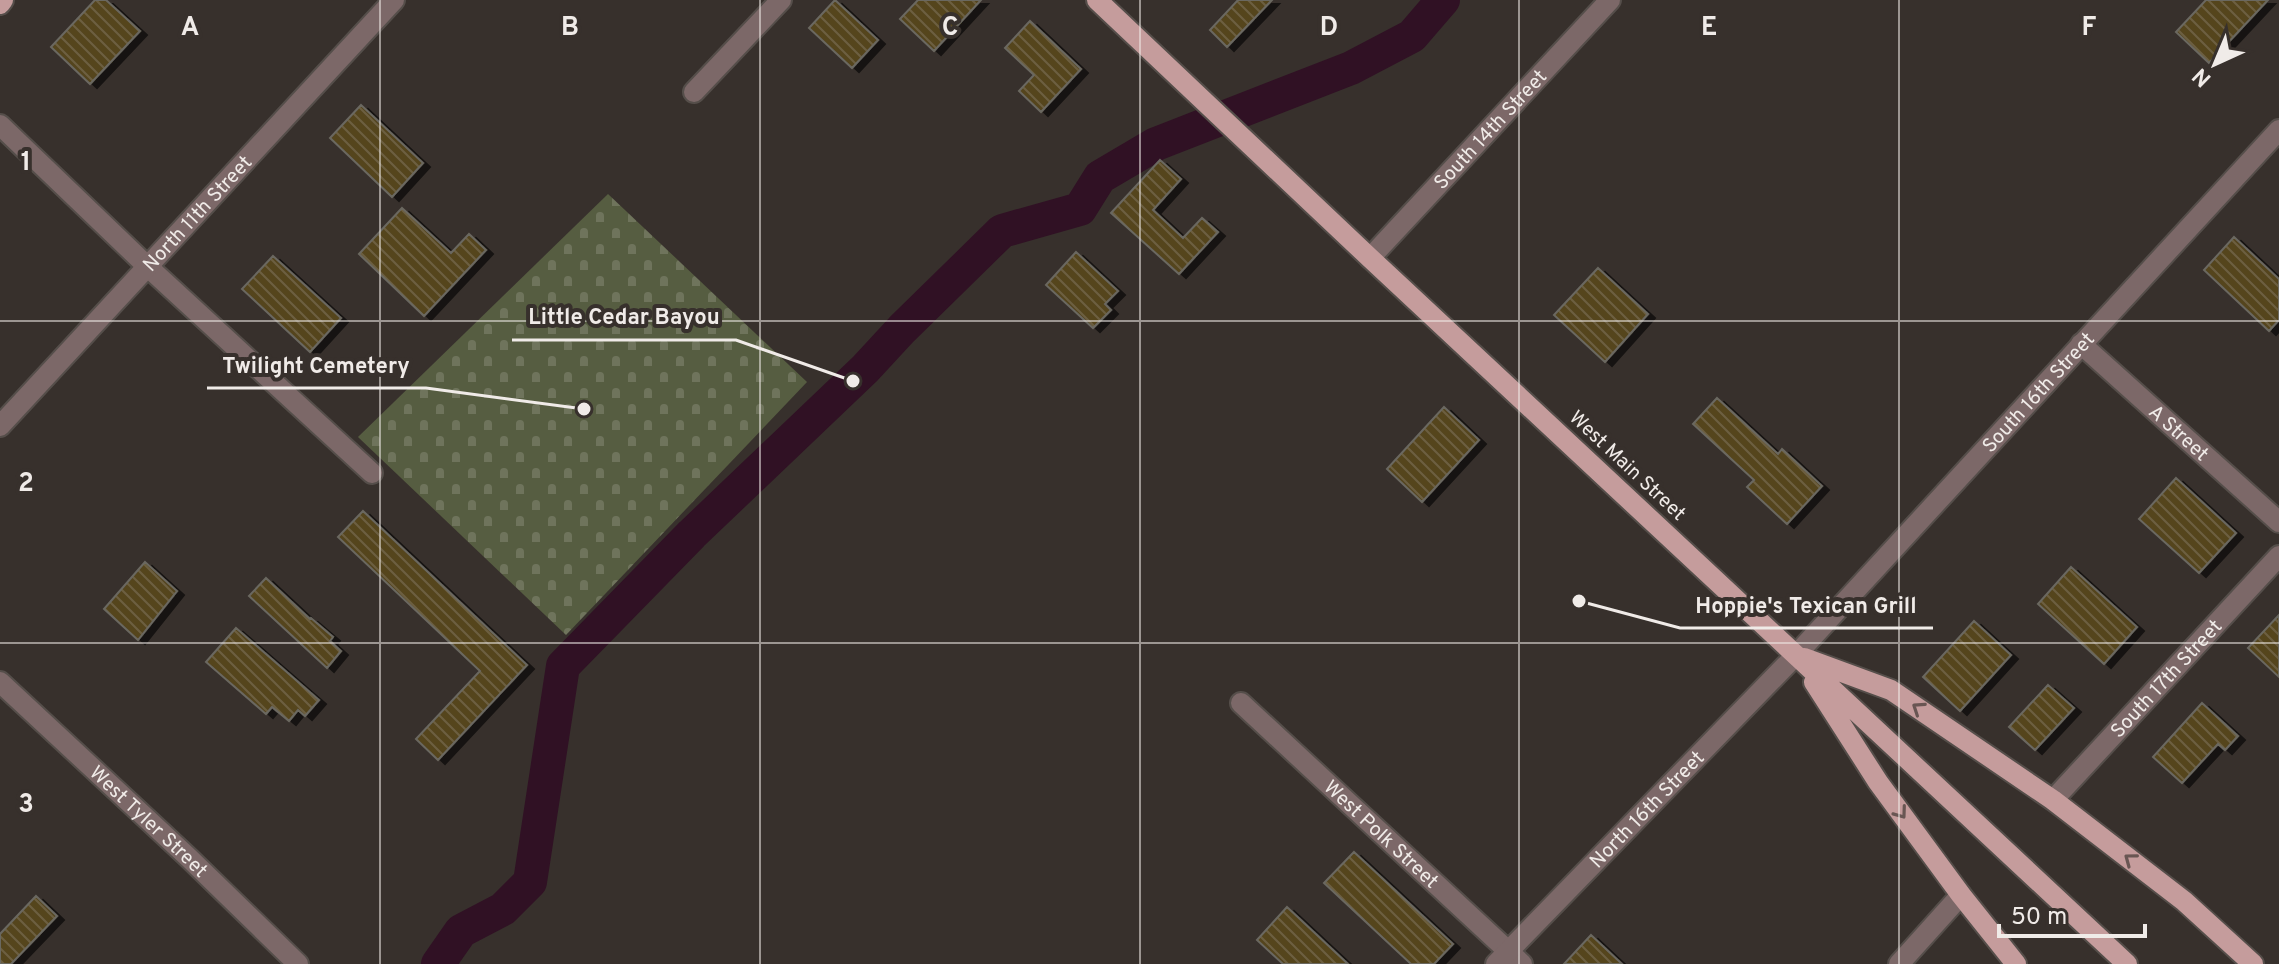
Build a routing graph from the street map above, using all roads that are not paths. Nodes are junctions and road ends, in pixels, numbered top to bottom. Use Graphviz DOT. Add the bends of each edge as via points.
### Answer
graph roads {
  1 [pos="394,0"];
  2 [pos="781,0"];
  3 [pos="1097,0"];
  4 [pos="1610,0"];
  5 [pos="694,92"];
  6 [pos="0,125"];
  7 [pos="2279,130"];
  8 [pos="1370,258"];
  9 [pos="147,266"];
  10 [pos="2081,344"];
  11 [pos="0,426"];
  12 [pos="372,473"];
  13 [pos="2279,522"];
  14 [pos="2279,556"];
  15 [pos="1796,655"];
  16 [pos="0,682"];
  17 [pos="1241,703"];
  18 [pos="2053,800"];
  19 [pos="1961,895"];
  20 [pos="1508,960"];
  21 [pos="298,964"];
  22 [pos="1899,964"];
  23 [pos="2016,964"];
  24 [pos="2127,964"];
  25 [pos="2253,964"];
  1 -- 9 [label="street, North 11th Street"];
  2 -- 5 [label="street"];
  3 -- 8 [label="main road, West Main Street"];
  4 -- 8 [label="street, South 14th Street"];
  6 -- 9 [label="street"];
  7 -- 10 [label="street, South 16th Street"];
  8 -- 15 [label="main road, West Main Street"];
  9 -- 11 [label="street, North 11th Street"];
  9 -- 12 [label="street"];
  10 -- 13 [label="street, A Street"];
  10 -- 15 [label="street, South 16th Street"];
  14 -- 18 [label="street, South 17th Street"];
  18 -- 15 [label="main road, one-way" via="1891,690"];
  15 -- 19 [label="main road, one-way" via="1878,782"];
  15 -- 20 [label="street, North 16th Street"];
  15 -- 24 [label="main road, West Main Street"];
  16 -- 21 [label="street, West Tyler Street"];
  17 -- 20 [label="street, West Polk Street"];
  25 -- 18 [label="main road, one-way" via="2184,901"];
  19 -- 22 [label="street"];
  19 -- 23 [label="main road"];
}
